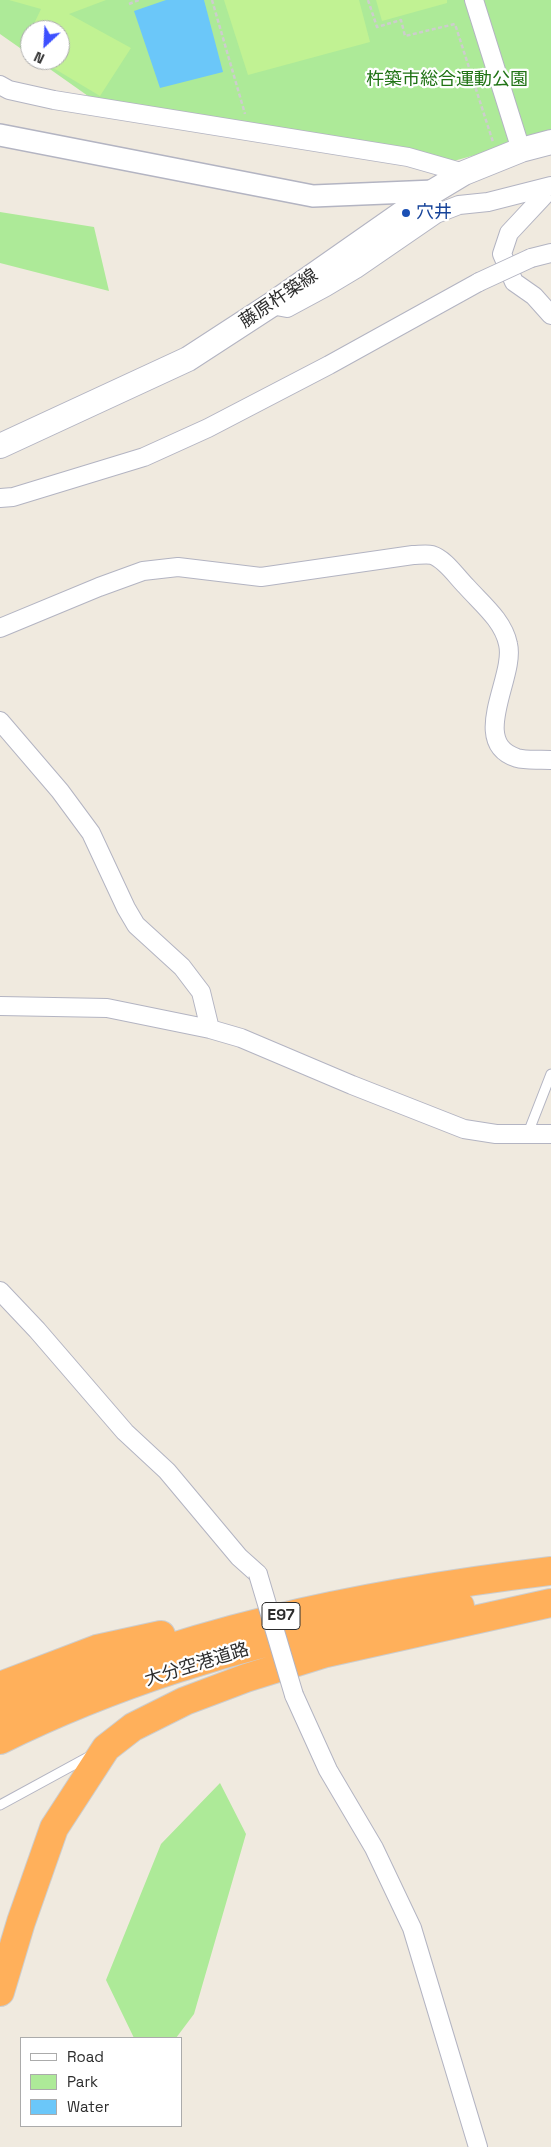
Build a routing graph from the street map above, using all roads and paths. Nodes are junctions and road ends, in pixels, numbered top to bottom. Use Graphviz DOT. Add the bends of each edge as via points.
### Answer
graph roads {
  1 [pos="139,0"];
  2 [pos="212,0"];
  3 [pos="368,0"];
  4 [pos="474,0"];
  5 [pos="129,4"];
  6 [pos="0,85"];
  7 [pos="250,132"];
  8 [pos="0,135"];
  9 [pos="551,142"];
  10 [pos="494,147"];
  11 [pos="521,150"];
  12 [pos="464,173"];
  13 [pos="551,187"];
  14 [pos="434,191"];
  15 [pos="551,253"];
  16 [pos="271,306"];
  17 [pos="551,315"];
  18 [pos="0,446"];
  19 [pos="0,498"];
  20 [pos="0,628"];
  21 [pos="0,721"];
  22 [pos="551,760"];
  23 [pos="0,1006"];
  24 [pos="210,1029"];
  25 [pos="551,1074"];
  26 [pos="528,1133"];
  27 [pos="551,1134"];
  28 [pos="0,1291"];
  29 [pos="551,1571"];
  30 [pos="482,1580"];
  31 [pos="551,1594"];
  32 [pos="551,1603"];
  33 [pos="0,1686"];
  34 [pos="17,1715"];
  35 [pos="0,1740"];
  36 [pos="106,1748"];
  37 [pos="0,1805"];
  38 [pos="0,1992"];
  39 [pos="478,2147"];
  1 -- 5 [label="path"];
  2 -- 7 [label="path"];
  3 -- 10 [label="path" via="377,27 401,20 405,36 455,24"];
  4 -- 11 [label="street"];
  6 -- 7 [label="street" via="54,100"];
  7 -- 12 [label="street" via="408,157"];
  8 -- 14 [label="street" via="313,196"];
  9 -- 11 [label="main road, 藤原杵築線"];
  11 -- 12 [label="main road, 藤原杵築線"];
  12 -- 14 [label="main road, 藤原杵築線"];
  13 -- 16 [label="street" via="488,202 459,205 436,214 326,287 287,308"];
  13 -- 17 [label="street" via="509,233 502,254 514,282 534,296"];
  14 -- 16 [label="main road, 藤原杵築線"];
  15 -- 19 [label="street, bridge" via="531,258 479,282 329,365 208,428 144,457 13,497"];
  16 -- 18 [label="main road, 藤原杵築線" via="188,359"];
  20 -- 22 [label="street" via="143,571 178,568 261,577 432,555 444,563 502,626 509,646 495,719 496,741 505,753 519,759"];
  21 -- 24 [label="street" via="91,833 136,925 182,967 200,992"];
  23 -- 24 [label="street" via="107,1008"];
  24 -- 26 [label="street" via="241,1038 464,1129 496,1134"];
  25 -- 26 [label="lane"];
  26 -- 27 [label="street"];
  28 -- 39 [label="street, bridge" via="124,1432 166,1471 239,1557 258,1574 294,1695 328,1770 374,1848 412,1928"];
  29 -- 30 [label="highway, 大分空港道路 / E97"];
  30 -- 33 [label="highway" via="302,1599 229,1615 97,1649"];
  30 -- 34 [label="highway, 大分空港道路 / E97" via="339,1603 281,1616 154,1653 60,1687"];
  31 -- 34 [label="highway, 大分空港道路 / E97" via="359,1622 284,1639 156,1677 74,1706"];
  32 -- 36 [label="highway" via="326,1653 246,1678 185,1701 141,1723"];
  34 -- 35 [label="highway, 大分空港道路 / E97"];
  36 -- 37 [label="lane"];
  36 -- 38 [label="highway" via="54,1828"];
}
